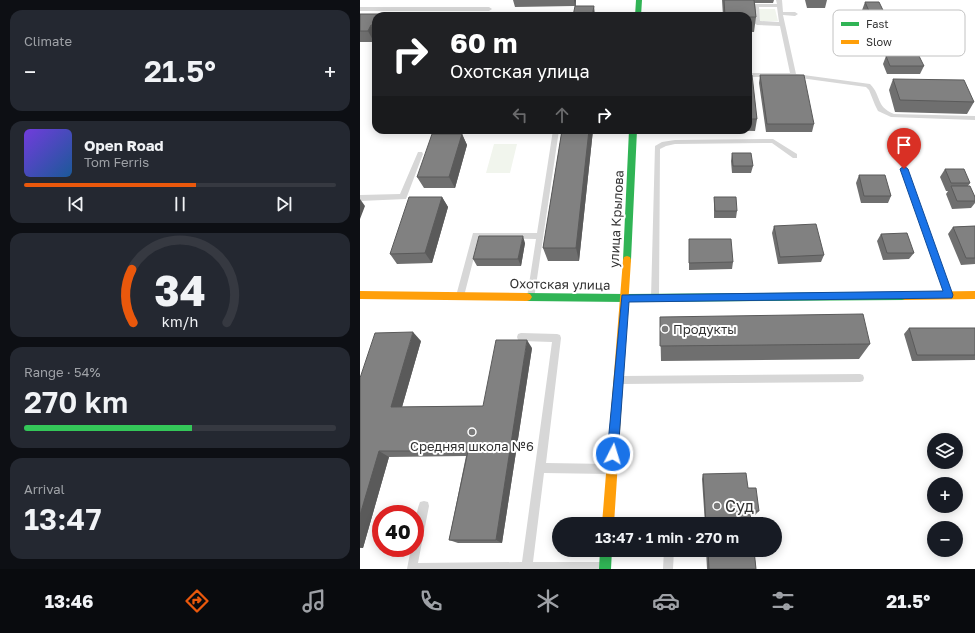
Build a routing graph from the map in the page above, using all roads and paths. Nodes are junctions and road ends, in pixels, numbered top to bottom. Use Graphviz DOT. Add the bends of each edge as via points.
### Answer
graph roads {
  1 [pos="639,0"];
  2 [pos="780,3"];
  3 [pos="360,9"];
  4 [pos="489,9"];
  5 [pos="638,12"];
  6 [pos="781,13"];
  7 [pos="795,14"];
  8 [pos="782,24"];
  9 [pos="752,75"];
  10 [pos="793,75"];
  11 [pos="975,118"];
  12 [pos="555,134"];
  13 [pos="633,134"];
  14 [pos="420,154"];
  15 [pos="795,156"];
  16 [pos="904,169"];
  17 [pos="360,198"];
  18 [pos="540,236"];
  19 [pos="975,294"];
  20 [pos="360,295"];
  21 [pos="949,295"];
  22 [pos="460,296"];
  23 [pos="531,297"];
  24 [pos="625,298"];
  25 [pos="655,298"];
  26 [pos="521,337"];
  27 [pos="860,378"];
  28 [pos="619,380"];
  29 [pos="540,468"];
  30 [pos="611,469"];
  31 [pos="608,517"];
  32 [pos="414,557"];
  33 [pos="606,557"];
  34 [pos="669,557"];
  35 [pos="527,568"];
  36 [pos="605,568"];
  37 [pos="668,569"];
  1 -- 5 [label="street"];
  2 -- 6 [label="lane"];
  2 -- 8 [label="lane" via="756,6 757,23"];
  3 -- 4 [label="lane"];
  6 -- 7 [label="lane"];
  6 -- 8 [label="lane"];
  8 -- 10 [label="lane"];
  9 -- 10 [label="lane"];
  10 -- 11 [label="lane" via="868,85 872,89 877,106 893,116"];
  12 -- 18 [label="lane"];
  13 -- 24 [label="street, улица Крылова"];
  14 -- 17 [label="lane" via="403,197"];
  15 -- 25 [label="lane" via="774,141 675,142 657,148"];
  16 -- 21 [label="lane"];
  18 -- 22 [label="lane" via="476,235"];
  18 -- 23 [label="lane"];
  19 -- 21 [label="street, Охотская улица"];
  20 -- 22 [label="street, Охотская улица"];
  21 -- 25 [label="street, Охотская улица"];
  22 -- 23 [label="street, Охотская улица"];
  23 -- 24 [label="street, Охотская улица"];
  24 -- 25 [label="street, Охотская улица"];
  24 -- 28 [label="street, улица Крылова"];
  26 -- 29 [label="lane" via="557,338"];
  27 -- 28 [label="lane"];
  28 -- 30 [label="street, улица Крылова"];
  29 -- 30 [label="lane"];
  29 -- 35 [label="lane"];
  30 -- 31 [label="street, улица Крылова"];
  32 -- 35 [label="lane" via="412,568"];
  33 -- 36 [label="street"];
  34 -- 37 [label="lane"];
  35 -- 36 [label="lane"];
}
